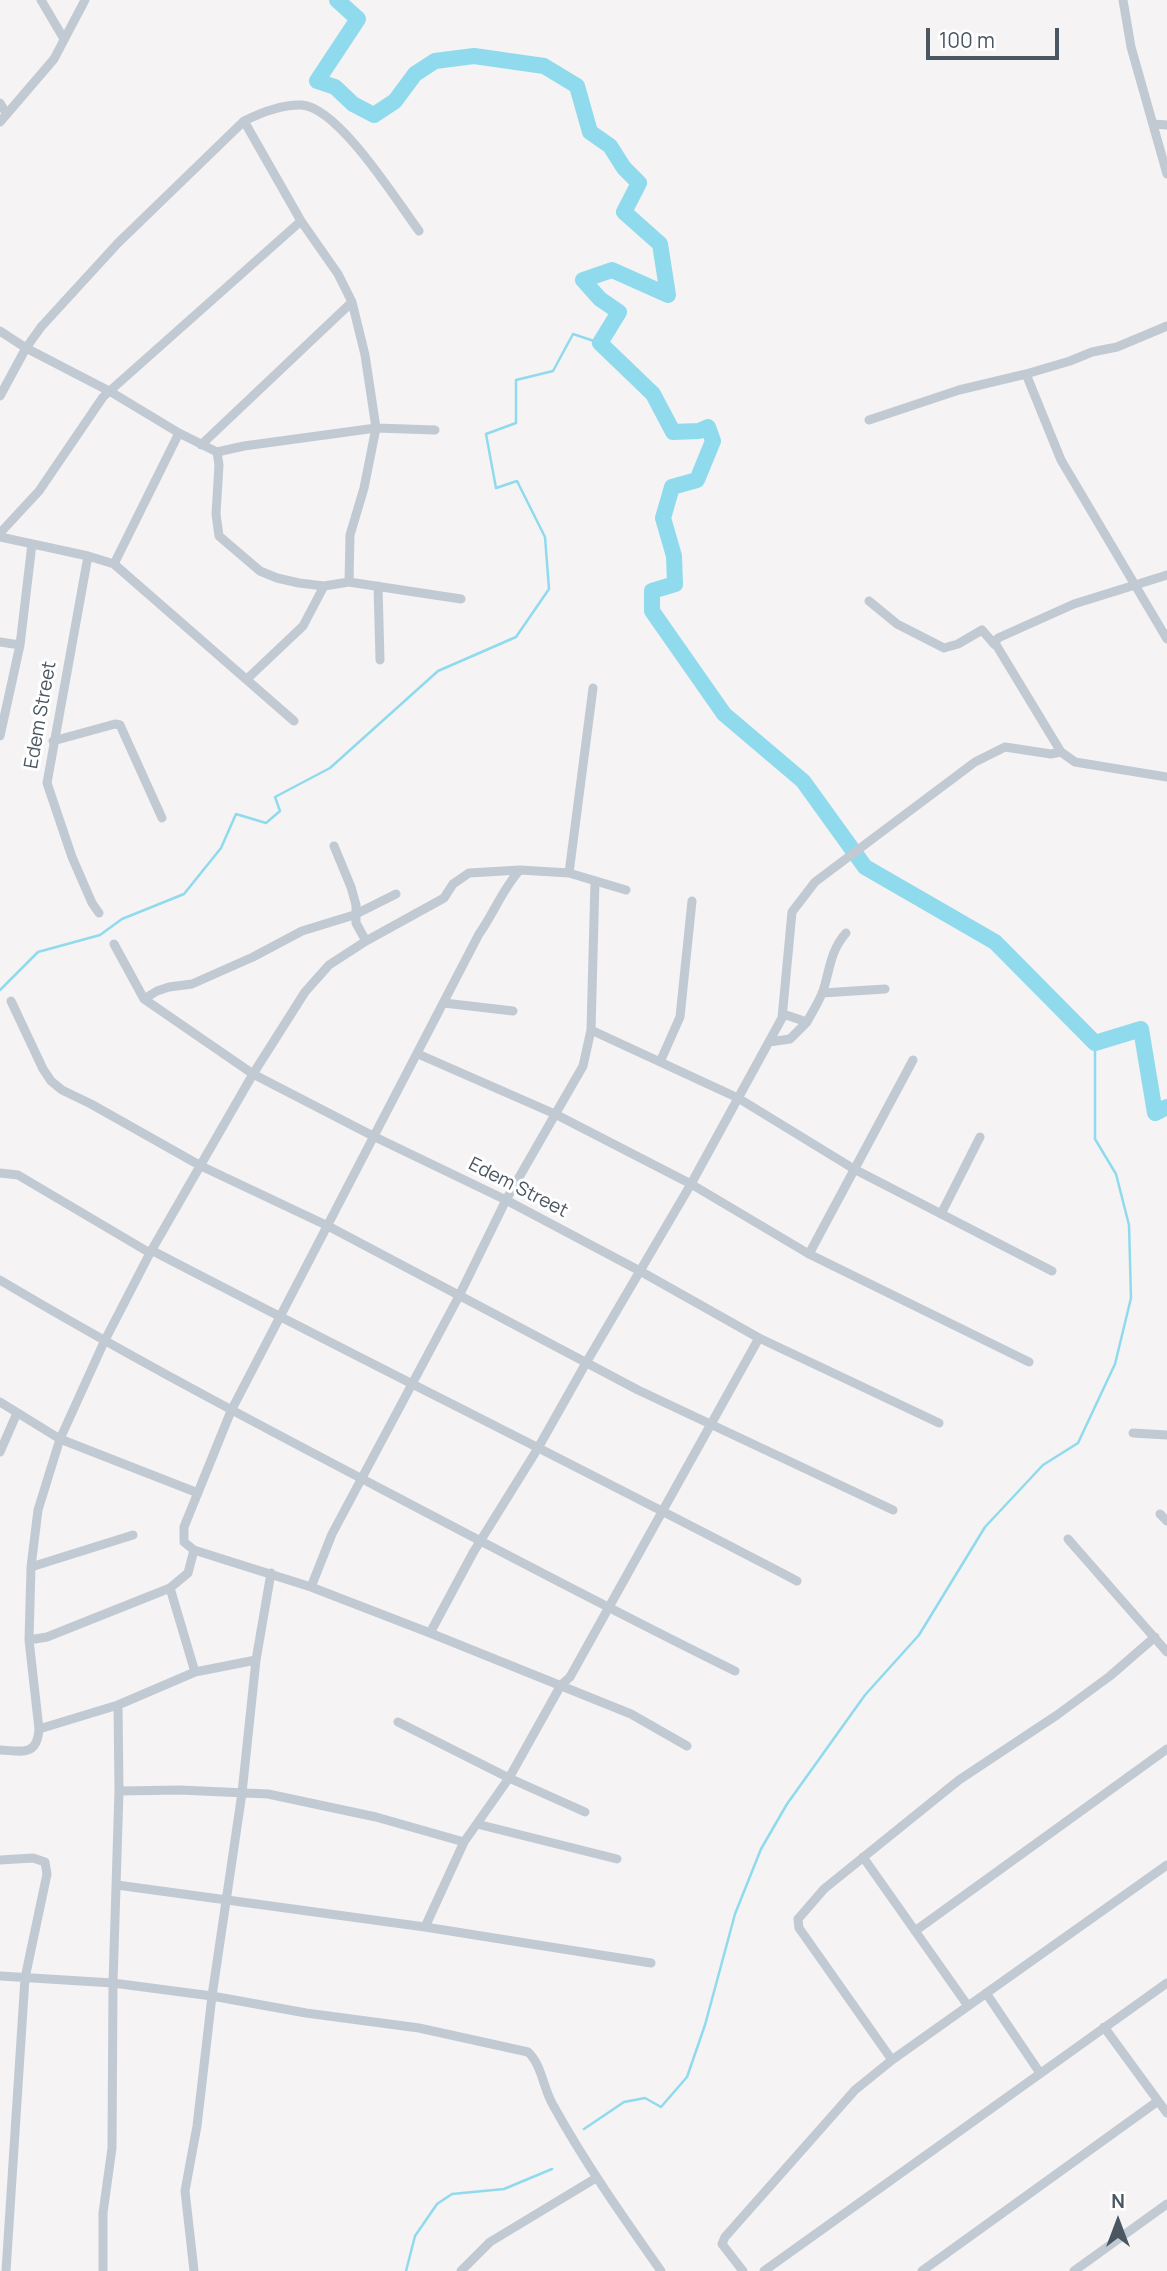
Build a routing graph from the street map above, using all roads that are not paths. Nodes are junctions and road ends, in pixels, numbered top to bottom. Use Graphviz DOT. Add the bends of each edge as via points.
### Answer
graph roads {
  1 [pos="41,0"];
  2 [pos="85,0"];
  3 [pos="1123,0"];
  4 [pos="64,39"];
  5 [pos="0,103"];
  6 [pos="6,113"];
  7 [pos="244,121"];
  8 [pos="0,122"];
  9 [pos="1153,124"];
  10 [pos="1167,125"];
  11 [pos="1167,138"];
  12 [pos="1159,145"];
  13 [pos="1167,174"];
  14 [pos="302,221"];
  15 [pos="419,231"];
  16 [pos="352,302"];
  17 [pos="1167,326"];
  18 [pos="0,331"];
  19 [pos="26,348"];
  20 [pos="1026,374"];
  21 [pos="111,392"];
  22 [pos="0,396"];
  23 [pos="869,420"];
  24 [pos="376,428"];
  25 [pos="435,429"];
  26 [pos="179,433"];
  27 [pos="201,445"];
  28 [pos="217,452"];
  29 [pos="0,535"];
  30 [pos="32,544"];
  31 [pos="88,556"];
  32 [pos="114,564"];
  33 [pos="1167,575"];
  34 [pos="349,582"];
  35 [pos="1135,584"];
  36 [pos="324,586"];
  37 [pos="378,586"];
  38 [pos="461,599"];
  39 [pos="869,601"];
  40 [pos="1167,639"];
  41 [pos="0,642"];
  42 [pos="20,645"];
  43 [pos="995,645"];
  44 [pos="380,660"];
  45 [pos="247,679"];
  46 [pos="593,688"];
  47 [pos="294,721"];
  48 [pos="0,736"];
  49 [pos="53,741"];
  50 [pos="1061,752"];
  51 [pos="1167,778"];
  52 [pos="162,818"];
  53 [pos="334,846"];
  54 [pos="520,870"];
  55 [pos="569,873"];
  56 [pos="595,881"];
  57 [pos="626,890"];
  58 [pos="396,894"];
  59 [pos="692,901"];
  60 [pos="99,914"];
  61 [pos="354,915"];
  62 [pos="846,933"];
  63 [pos="366,941"];
  64 [pos="114,944"];
  65 [pos="885,989"];
  66 [pos="822,993"];
  67 [pos="144,999"];
  68 [pos="11,1001"];
  69 [pos="444,1003"];
  70 [pos="513,1011"];
  71 [pos="783,1014"];
  72 [pos="807,1022"];
  73 [pos="591,1030"];
  74 [pos="769,1042"];
  75 [pos="418,1054"];
  76 [pos="914,1060"];
  77 [pos="660,1062"];
  78 [pos="253,1074"];
  79 [pos="738,1098"];
  80 [pos="555,1114"];
  81 [pos="375,1137"];
  82 [pos="979,1137"];
  83 [pos="201,1166"];
  84 [pos="854,1169"];
  85 [pos="0,1173"];
  86 [pos="691,1184"];
  87 [pos="506,1200"];
  88 [pos="941,1214"];
  89 [pos="328,1226"];
  90 [pos="151,1252"];
  91 [pos="810,1254"];
  92 [pos="640,1271"];
  93 [pos="1052,1271"];
  94 [pos="0,1280"];
  95 [pos="459,1296"];
  96 [pos="280,1318"];
  97 [pos="759,1338"];
  98 [pos="104,1342"];
  99 [pos="1029,1362"];
  100 [pos="586,1363"];
  101 [pos="412,1384"];
  102 [pos="0,1402"];
  103 [pos="231,1412"];
  104 [pos="17,1413"];
  105 [pos="939,1423"];
  106 [pos="710,1424"];
  107 [pos="1133,1433"];
  108 [pos="1167,1435"];
  109 [pos="60,1439"];
  110 [pos="538,1448"];
  111 [pos="0,1452"];
  112 [pos="361,1479"];
  113 [pos="198,1493"];
  114 [pos="893,1510"];
  115 [pos="663,1511"];
  116 [pos="133,1535"];
  117 [pos="1068,1539"];
  118 [pos="480,1541"];
  119 [pos="194,1550"];
  120 [pos="31,1567"];
  121 [pos="271,1573"];
  122 [pos="797,1581"];
  123 [pos="312,1587"];
  124 [pos="170,1588"];
  125 [pos="608,1609"];
  126 [pos="430,1633"];
  127 [pos="1155,1637"];
  128 [pos="29,1640"];
  129 [pos="1167,1651"];
  130 [pos="256,1660"];
  131 [pos="735,1671"];
  132 [pos="195,1672"];
  133 [pos="561,1685"];
  134 [pos="118,1705"];
  135 [pos="398,1722"];
  136 [pos="39,1729"];
  137 [pos="687,1746"];
  138 [pos="1167,1749"];
  139 [pos="0,1751"];
  140 [pos="509,1778"];
  141 [pos="119,1791"];
  142 [pos="242,1793"];
  143 [pos="585,1812"];
  144 [pos="477,1824"];
  145 [pos="464,1842"];
  146 [pos="863,1857"];
  147 [pos="617,1858"];
  148 [pos="0,1860"];
  149 [pos="1167,1865"];
  150 [pos="117,1885"];
  151 [pos="227,1899"];
  152 [pos="425,1927"];
  153 [pos="915,1931"];
  154 [pos="651,1964"];
  155 [pos="0,1976"];
  156 [pos="25,1978"];
  157 [pos="113,1983"];
  158 [pos="1167,1983"];
  159 [pos="986,1993"];
  160 [pos="212,1996"];
  161 [pos="968,2006"];
  162 [pos="1104,2027"];
  163 [pos="892,2060"];
  164 [pos="1040,2073"];
  165 [pos="1158,2101"];
  166 [pos="1167,2113"];
  167 [pos="596,2178"];
  168 [pos="1167,2204"];
  169 [pos="926,2270"];
  170 [pos="6,2271"];
  171 [pos="103,2271"];
  172 [pos="194,2271"];
  173 [pos="461,2271"];
  174 [pos="661,2271"];
  175 [pos="743,2271"];
  176 [pos="764,2271"];
  177 [pos="1074,2271"];
  1 -- 4 [label="street"];
  2 -- 4 [label="street"];
  3 -- 9 [label="street"];
  4 -- 6 [label="street" via="54,59"];
  5 -- 6 [label="street"];
  6 -- 8 [label="street"];
  7 -- 14 [label="street"];
  7 -- 15 [label="street" via="268,110 301,105 330,117 358,147"];
  7 -- 19 [label="street" via="118,243"];
  9 -- 10 [label="street"];
  9 -- 12 [label="street"];
  11 -- 12 [label="street"];
  12 -- 13 [label="street"];
  14 -- 16 [label="street"];
  14 -- 21 [label="street"];
  16 -- 24 [label="street"];
  16 -- 27 [label="street"];
  17 -- 20 [label="street" via="1117,347"];
  18 -- 19 [label="street"];
  19 -- 21 [label="street"];
  19 -- 22 [label="street"];
  20 -- 23 [label="street"];
  20 -- 35 [label="street" via="1061,460"];
  21 -- 26 [label="street"];
  21 -- 29 [label="street" via="97,405 39,491"];
  24 -- 25 [label="street"];
  24 -- 28 [label="street"];
  24 -- 34 [label="street" via="350,535"];
  26 -- 27 [label="street"];
  26 -- 32 [label="street"];
  27 -- 28 [label="street"];
  28 -- 36 [label="street" via="219,536 260,571"];
  29 -- 30 [label="street"];
  30 -- 31 [label="street"];
  30 -- 42 [label="street"];
  31 -- 32 [label="street"];
  31 -- 49 [label="street, Edem Street"];
  32 -- 45 [label="street"];
  33 -- 35 [label="street"];
  34 -- 36 [label="street"];
  34 -- 37 [label="street"];
  35 -- 40 [label="street"];
  35 -- 43 [label="street" via="1064,608 998,638"];
  36 -- 45 [label="street" via="303,626"];
  37 -- 38 [label="street"];
  37 -- 44 [label="street"];
  39 -- 43 [label="street" via="897,624 944,649 982,630"];
  41 -- 42 [label="street"];
  42 -- 48 [label="street"];
  43 -- 50 [label="street"];
  45 -- 47 [label="street"];
  46 -- 55 [label="street"];
  49 -- 52 [label="street" via="120,724"];
  49 -- 60 [label="street, Edem Street" via="47,783 72,857"];
  50 -- 51 [label="street" via="1075,762"];
  50 -- 71 [label="street" via="1005,747 975,762 815,882 792,912"];
  53 -- 61 [label="street" via="351,887"];
  54 -- 55 [label="street"];
  54 -- 63 [label="street" via="469,873 453,884 444,898"];
  54 -- 69 [label="street" via="479,934"];
  55 -- 56 [label="street"];
  56 -- 57 [label="street"];
  56 -- 73 [label="street"];
  58 -- 61 [label="street"];
  59 -- 77 [label="street" via="680,1017"];
  61 -- 63 [label="street"];
  61 -- 67 [label="street" via="302,931 200,980"];
  62 -- 66 [label="street" via="836,944"];
  63 -- 78 [label="street" via="329,965 304,992"];
  64 -- 67 [label="street, Edem Street"];
  65 -- 66 [label="street"];
  66 -- 72 [label="street"];
  67 -- 78 [label="street, Edem Street"];
  68 -- 83 [label="street" via="51,1081"];
  69 -- 70 [label="street"];
  69 -- 75 [label="street"];
  71 -- 72 [label="street"];
  71 -- 74 [label="street"];
  72 -- 74 [label="street" via="790,1039"];
  73 -- 77 [label="street"];
  73 -- 80 [label="street" via="583,1066"];
  74 -- 79 [label="street"];
  75 -- 80 [label="street"];
  75 -- 81 [label="street"];
  76 -- 84 [label="street"];
  77 -- 79 [label="street"];
  78 -- 81 [label="street, Edem Street"];
  78 -- 83 [label="street"];
  79 -- 84 [label="street"];
  79 -- 86 [label="street"];
  80 -- 86 [label="street"];
  80 -- 87 [label="street"];
  81 -- 87 [label="street, Edem Street"];
  81 -- 89 [label="street"];
  82 -- 88 [label="street"];
  83 -- 89 [label="street"];
  83 -- 90 [label="street"];
  84 -- 88 [label="street"];
  84 -- 91 [label="street"];
  85 -- 90 [label="street" via="18,1175"];
  86 -- 91 [label="street"];
  86 -- 92 [label="street"];
  87 -- 92 [label="street, Edem Street"];
  87 -- 95 [label="street"];
  88 -- 93 [label="street"];
  89 -- 95 [label="street"];
  89 -- 96 [label="street"];
  90 -- 96 [label="street"];
  90 -- 98 [label="street"];
  91 -- 99 [label="street"];
  92 -- 97 [label="street, Edem Street"];
  92 -- 100 [label="street"];
  94 -- 98 [label="street"];
  95 -- 100 [label="street"];
  95 -- 101 [label="street"];
  96 -- 101 [label="street"];
  96 -- 103 [label="street"];
  97 -- 105 [label="street, Edem Street"];
  97 -- 106 [label="street"];
  98 -- 103 [label="street"];
  98 -- 109 [label="street"];
  100 -- 106 [label="street"];
  100 -- 110 [label="street"];
  101 -- 110 [label="street"];
  101 -- 112 [label="street"];
  102 -- 104 [label="street"];
  103 -- 112 [label="street"];
  103 -- 113 [label="street"];
  104 -- 109 [label="street"];
  104 -- 111 [label="street"];
  106 -- 114 [label="street"];
  106 -- 115 [label="street"];
  107 -- 108 [label="street"];
  109 -- 113 [label="street"];
  109 -- 120 [label="street" via="38,1510"];
  110 -- 115 [label="street"];
  110 -- 118 [label="street"];
  112 -- 118 [label="street"];
  112 -- 123 [label="street" via="332,1534"];
  113 -- 119 [label="street" via="183,1537"];
  115 -- 122 [label="street"];
  115 -- 125 [label="street"];
  116 -- 120 [label="street"];
  117 -- 127 [label="street"];
  118 -- 125 [label="street"];
  118 -- 126 [label="street"];
  119 -- 121 [label="street"];
  119 -- 124 [label="street" via="188,1573"];
  120 -- 128 [label="street"];
  121 -- 123 [label="street"];
  121 -- 130 [label="street"];
  123 -- 126 [label="street"];
  124 -- 128 [label="street"];
  124 -- 132 [label="street"];
  125 -- 131 [label="street"];
  125 -- 133 [label="street"];
  126 -- 133 [label="street"];
  127 -- 129 [label="street"];
  127 -- 146 [label="street" via="1057,1715 958,1780"];
  128 -- 136 [label="street"];
  130 -- 132 [label="street"];
  130 -- 142 [label="street"];
  132 -- 134 [label="street"];
  133 -- 137 [label="street" via="643,1720"];
  133 -- 140 [label="street"];
  134 -- 136 [label="street"];
  134 -- 141 [label="street"];
  135 -- 140 [label="street"];
  136 -- 139 [label="street" via="38,1742 28,1751"];
  138 -- 153 [label="street"];
  140 -- 143 [label="street"];
  140 -- 144 [label="street"];
  141 -- 142 [label="street"];
  141 -- 150 [label="street"];
  142 -- 145 [label="street" via="268,1794 376,1817"];
  142 -- 151 [label="street"];
  144 -- 145 [label="street"];
  144 -- 147 [label="street"];
  145 -- 152 [label="street"];
  146 -- 153 [label="street"];
  146 -- 163 [label="street" via="824,1889 800,1915 798,1924"];
  148 -- 156 [label="street" via="45,1862 47,1874"];
  149 -- 159 [label="street"];
  150 -- 151 [label="street"];
  150 -- 157 [label="street"];
  151 -- 152 [label="street"];
  151 -- 160 [label="street"];
  152 -- 154 [label="street"];
  153 -- 161 [label="street"];
  155 -- 156 [label="street"];
  156 -- 157 [label="street"];
  156 -- 170 [label="street"];
  157 -- 160 [label="street"];
  157 -- 171 [label="street" via="112,2148 103,2213"];
  158 -- 162 [label="street"];
  159 -- 161 [label="street"];
  159 -- 164 [label="street"];
  160 -- 167 [label="street" via="419,2028 528,2052 551,2102"];
  160 -- 172 [label="street" via="197,2126 184,2191"];
  161 -- 163 [label="street"];
  162 -- 164 [label="street"];
  162 -- 165 [label="street"];
  163 -- 175 [label="street" via="855,2090 725,2237 724,2249"];
  164 -- 176 [label="street"];
  165 -- 166 [label="street"];
  165 -- 169 [label="street"];
  167 -- 173 [label="street" via="490,2242"];
  167 -- 174 [label="street"];
  168 -- 177 [label="street"];
}
